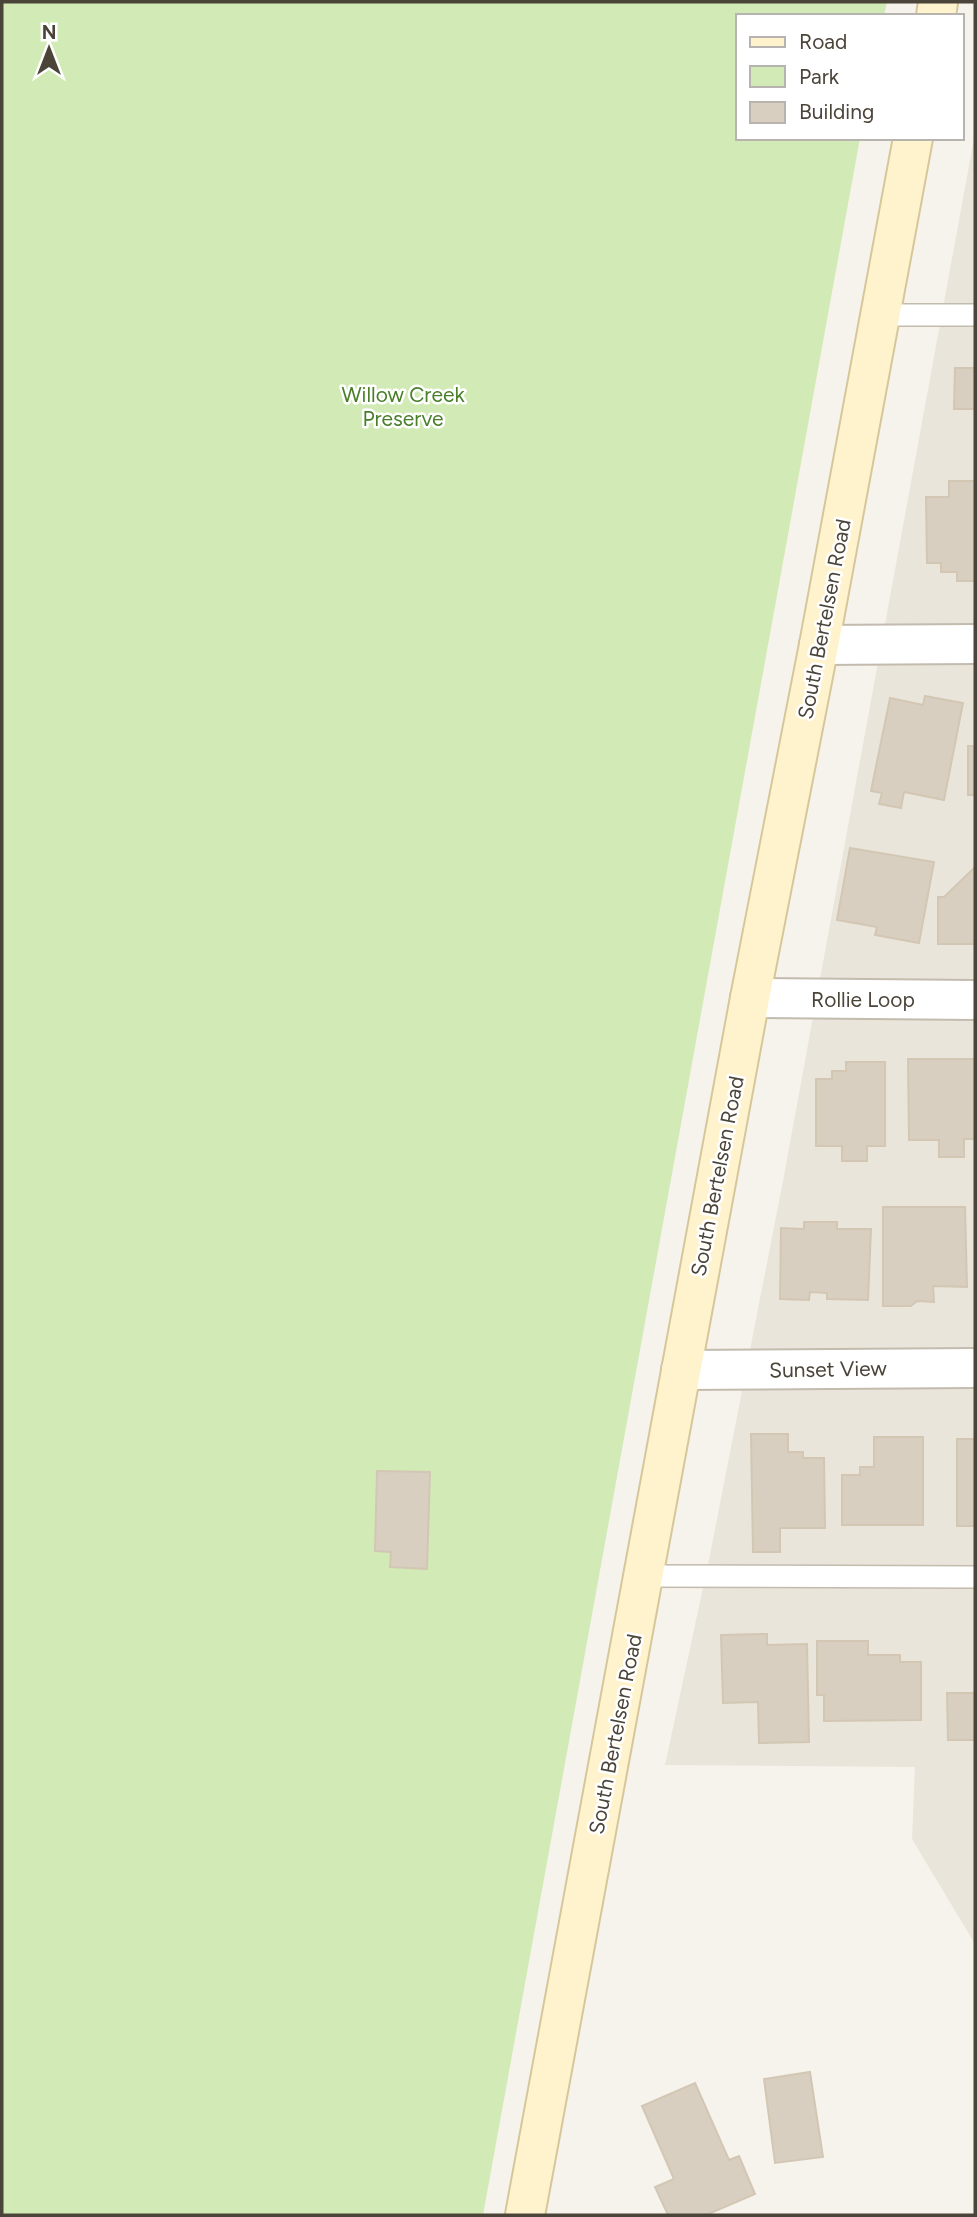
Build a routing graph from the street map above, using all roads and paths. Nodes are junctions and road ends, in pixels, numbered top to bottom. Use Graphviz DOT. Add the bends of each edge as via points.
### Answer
graph roads {
  1 [pos="913,140"];
  2 [pos="880,315"];
  3 [pos="975,315"];
  4 [pos="975,644"];
  5 [pos="819,645"];
  6 [pos="750,998"];
  7 [pos="975,1000"];
  8 [pos="975,1368"];
  9 [pos="681,1370"];
  10 [pos="644,1576"];
  11 [pos="975,1577"];
  12 [pos="525,2215"];
  1 -- 2 [label="main road, South Bertelsen Road"];
  2 -- 3 [label="lane"];
  2 -- 5 [label="main road, South Bertelsen Road"];
  4 -- 5 [label="street"];
  5 -- 6 [label="main road, South Bertelsen Road"];
  6 -- 7 [label="street, Rollie Loop"];
  6 -- 9 [label="main road, South Bertelsen Road"];
  8 -- 9 [label="street, Sunset View"];
  9 -- 10 [label="main road, South Bertelsen Road"];
  10 -- 11 [label="lane"];
  10 -- 12 [label="main road, South Bertelsen Road"];
}
